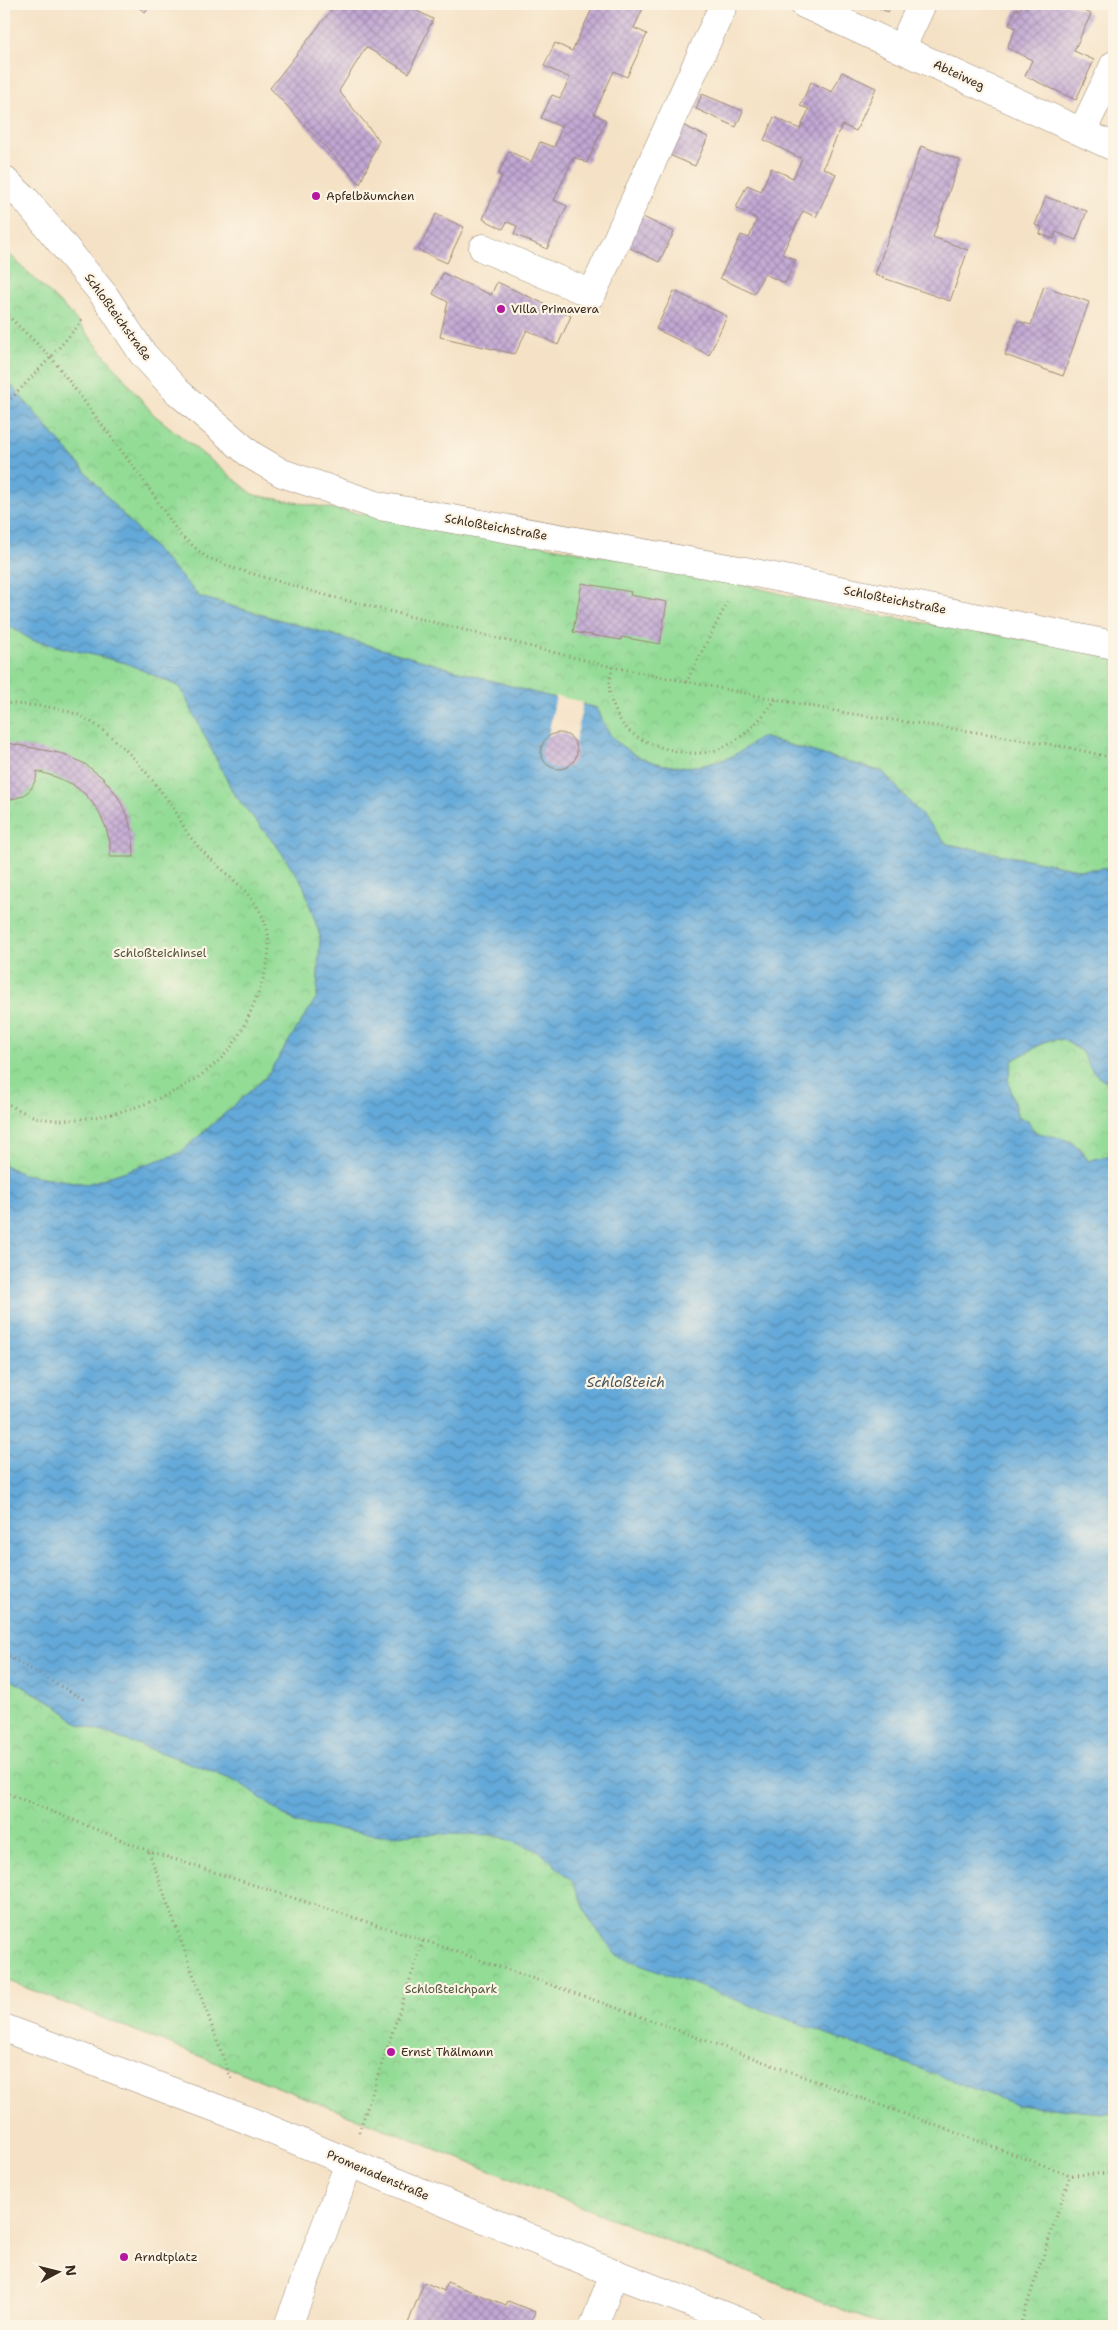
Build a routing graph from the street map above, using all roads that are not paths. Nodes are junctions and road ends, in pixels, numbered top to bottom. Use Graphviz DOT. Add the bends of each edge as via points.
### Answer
graph roads {
  1 [pos="724,4"];
  2 [pos="804,4"];
  3 [pos="922,4"];
  4 [pos="902,49"];
  5 [pos="1114,65"];
  6 [pos="1082,132"];
  7 [pos="1114,147"];
  8 [pos="4,180"];
  9 [pos="483,248"];
  10 [pos="1114,645"];
  11 [pos="4,2028"];
  12 [pos="349,2163"];
  13 [pos="614,2273"];
  14 [pos="288,2326"];
  15 [pos="594,2326"];
  16 [pos="750,2326"];
  1 -- 9 [label="street" via="592,294"];
  2 -- 4 [label="street, Abteiweg"];
  3 -- 4 [label="street"];
  4 -- 6 [label="street, Abteiweg"];
  5 -- 6 [label="street"];
  6 -- 7 [label="street, Abteiweg"];
  8 -- 10 [label="street, Schloßteichstraße" via="26,200 104,295 143,354 178,392 252,455 282,473 379,506 744,571"];
  11 -- 12 [label="street, Promenadenstraße" via="245,2119"];
  12 -- 13 [label="street, Promenadenstraße"];
  12 -- 14 [label="street"];
  13 -- 15 [label="street"];
  13 -- 16 [label="street, Promenadenstraße"];
}
